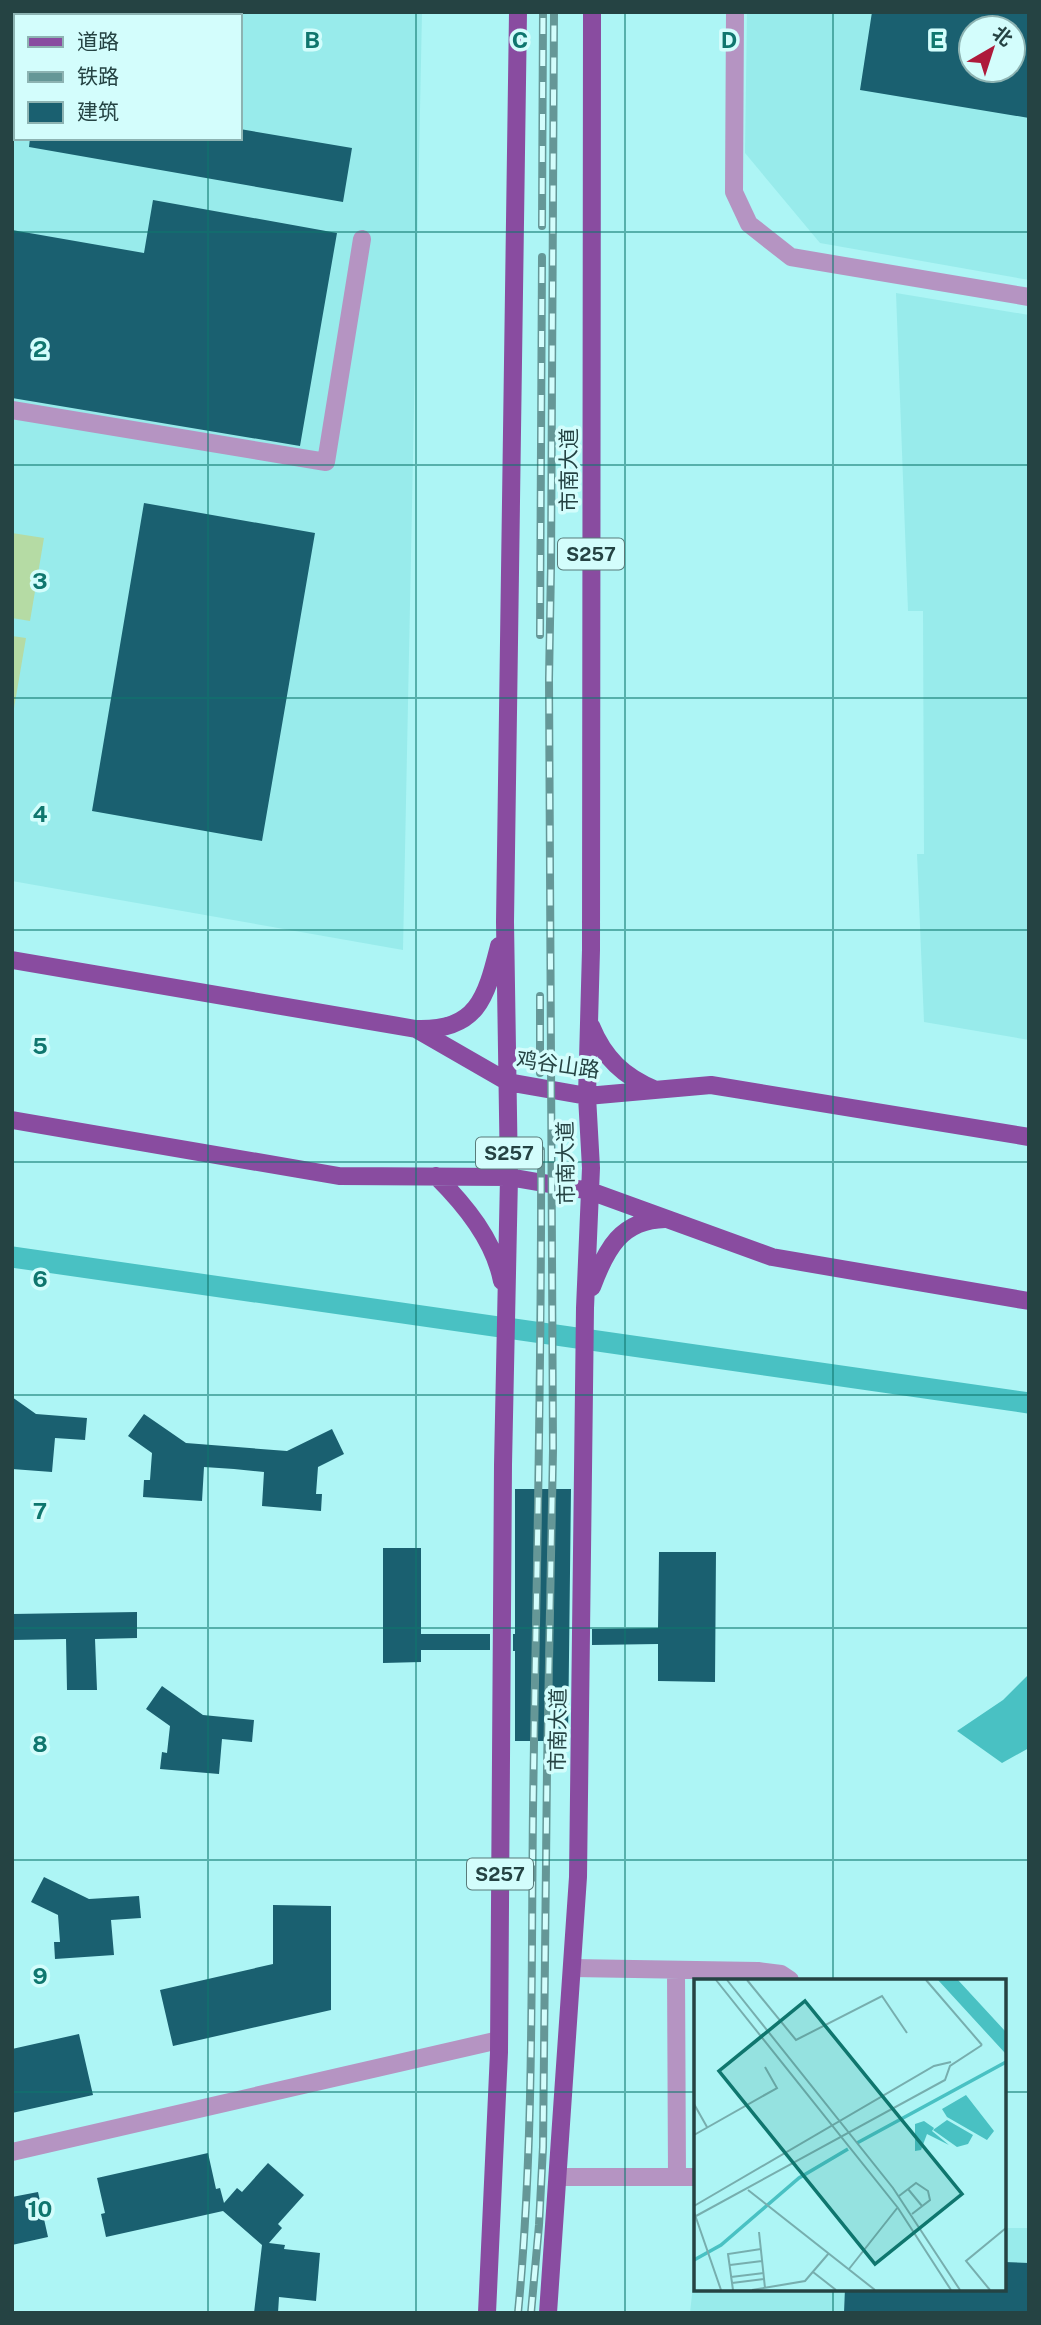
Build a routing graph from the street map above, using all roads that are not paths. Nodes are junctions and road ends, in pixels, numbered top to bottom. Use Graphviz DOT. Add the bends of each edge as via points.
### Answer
graph roads {
  1 [pos="518,12"];
  2 [pos="592,12"];
  3 [pos="736,12"];
  4 [pos="362,239"];
  5 [pos="1029,297"];
  6 [pos="12,410"];
  7 [pos="505,922"];
  8 [pos="12,961"];
  9 [pos="589,1023"];
  10 [pos="416,1029"];
  11 [pos="508,1082"];
  12 [pos="656,1090"];
  13 [pos="587,1096"];
  14 [pos="12,1120"];
  15 [pos="1029,1137"];
  16 [pos="436,1177"];
  17 [pos="509,1177"];
  18 [pos="590,1191"];
  19 [pos="682,1224"];
  20 [pos="507,1301"];
  21 [pos="1029,1301"];
  22 [pos="585,1308"];
  23 [pos="572,1968"];
  24 [pos="676,1970"];
  25 [pos="788,1979"];
  26 [pos="499,2040"];
  27 [pos="12,2152"];
  28 [pos="558,2177"];
  29 [pos="677,2177"];
  30 [pos="694,2177"];
  31 [pos="487,2313"];
  32 [pos="548,2313"];
  1 -- 7 [label="main road, S257"];
  2 -- 9 [label="main road, 市南大道 / S257"];
  3 -- 5 [label="street" via="734,192 749,224 791,257"];
  4 -- 6 [label="street" via="326,462"];
  7 -- 10 [label="main road" via="488,989 479,1004 451,1025"];
  7 -- 11 [label="main road, S257"];
  8 -- 10 [label="main road, 鸡谷山路"];
  9 -- 12 [label="main road" via="607,1057 621,1071"];
  9 -- 13 [label="main road, 市南大道 / S257"];
  10 -- 11 [label="main road, 鸡谷山路"];
  11 -- 13 [label="main road, 鸡谷山路"];
  11 -- 17 [label="main road, S257"];
  12 -- 13 [label="main road, 鸡谷山路"];
  12 -- 15 [label="main road, 鸡谷山路" via="710,1085"];
  13 -- 18 [label="main road, 市南大道 / S257"];
  14 -- 16 [label="main road" via="339,1176"];
  16 -- 17 [label="main road"];
  16 -- 20 [label="main road" via="456,1196 493,1253"];
  17 -- 18 [label="main road"];
  17 -- 20 [label="main road, S257"];
  18 -- 19 [label="main road"];
  18 -- 22 [label="main road, 市南大道 / S257"];
  19 -- 21 [label="main road" via="772,1257"];
  19 -- 22 [label="main road" via="650,1219 621,1234 600,1266"];
  20 -- 26 [label="main road, S257"];
  22 -- 23 [label="main road, 市南大道 / S257" via="578,1877"];
  23 -- 24 [label="street"];
  23 -- 28 [label="main road, 市南大道 / S257"];
  24 -- 25 [label="street" via="758,1971"];
  24 -- 29 [label="street"];
  26 -- 27 [label="street"];
  26 -- 31 [label="main road, S257"];
  28 -- 29 [label="street"];
  28 -- 32 [label="main road, 市南大道 / S257"];
  29 -- 30 [label="street"];
}
